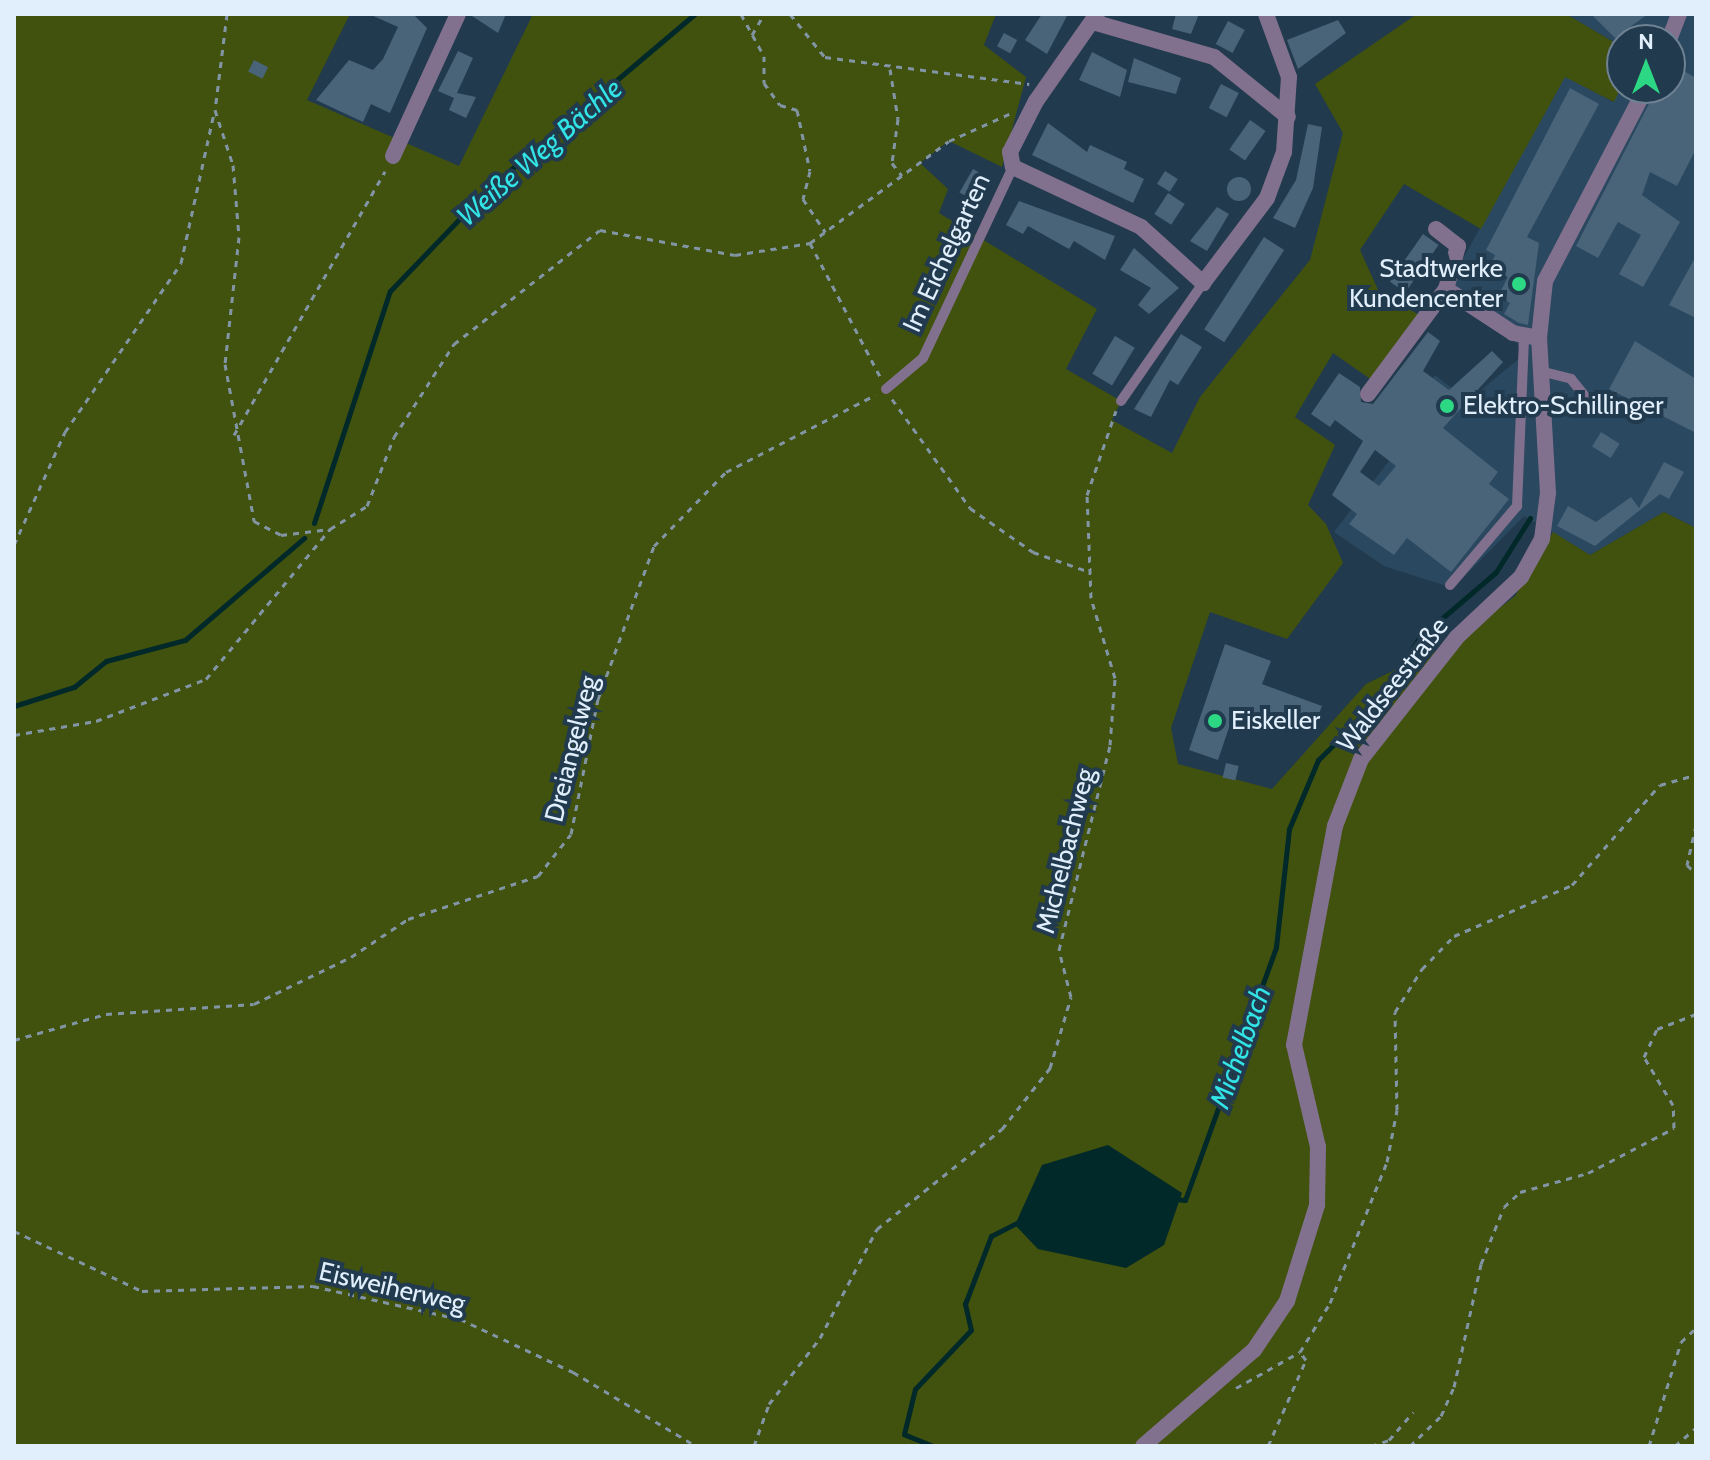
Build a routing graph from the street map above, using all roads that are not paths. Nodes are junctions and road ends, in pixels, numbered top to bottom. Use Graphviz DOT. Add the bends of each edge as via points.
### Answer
graph roads {
  1 [pos="458,14"];
  2 [pos="1266,14"];
  3 [pos="1095,18"];
  4 [pos="1637,104"];
  5 [pos="1288,117"];
  6 [pos="393,156"];
  7 [pos="1013,167"];
  8 [pos="1436,229"];
  9 [pos="1203,283"];
  10 [pos="1446,289"];
  11 [pos="1532,338"];
  12 [pos="1540,371"];
  13 [pos="886,389"];
  14 [pos="1368,394"];
  15 [pos="1121,401"];
  16 [pos="1589,401"];
  17 [pos="1450,585"];
  18 [pos="1143,1446"];
  1 -- 6 [label="street"];
  2 -- 5 [label="street" via="1289,77"];
  3 -- 5 [label="street, Im Eichelgarten" via="1214,57"];
  3 -- 7 [label="street, Im Eichelgarten" via="1036,101 1010,152"];
  4 -- 11 [label="street, Waldseestraße" via="1551,263"];
  5 -- 9 [label="street" via="1267,198"];
  7 -- 9 [label="street, Im Eichelgarten" via="1141,227"];
  7 -- 13 [label="lane, Im Eichelgarten" via="923,358"];
  8 -- 10 [label="street" via="1458,246"];
  9 -- 15 [label="lane"];
  10 -- 11 [label="street"];
  10 -- 14 [label="street"];
  11 -- 12 [label="street, Waldseestraße"];
  11 -- 17 [label="lane" via="1517,506"];
  12 -- 16 [label="lane" via="1571,379"];
  12 -- 18 [label="street, Waldseestraße" via="1548,493 1542,539 1521,577 1457,637 1361,759 1335,826 1294,1045 1318,1147 1317,1205 1271,1330"];
}
